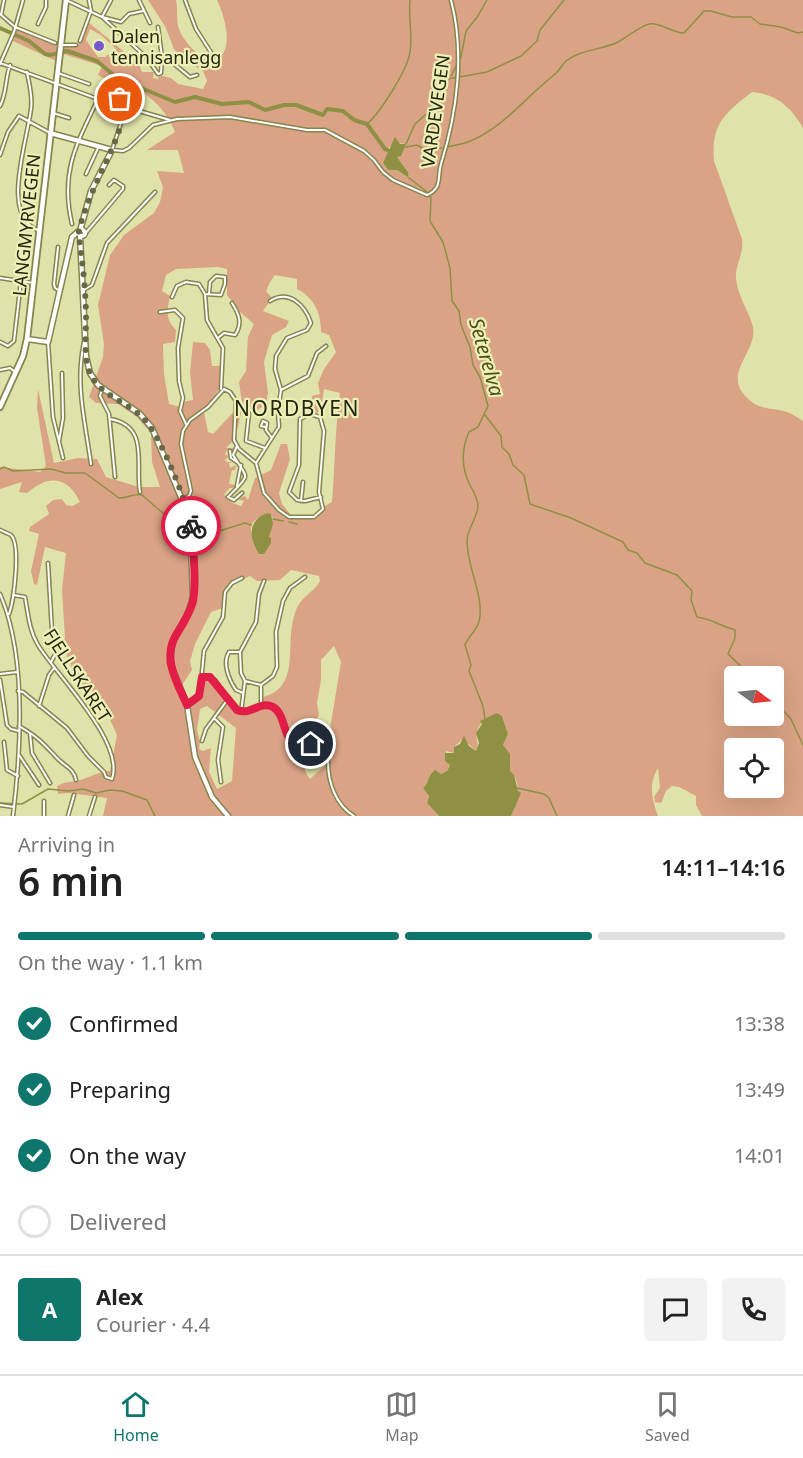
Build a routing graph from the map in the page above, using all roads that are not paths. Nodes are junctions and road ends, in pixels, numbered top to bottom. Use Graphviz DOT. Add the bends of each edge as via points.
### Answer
graph roads {
  1 [pos="4,0"];
  2 [pos="23,0"];
  3 [pos="46,0"];
  4 [pos="66,0"];
  5 [pos="89,0"];
  6 [pos="111,0"];
  7 [pos="139,0"];
  8 [pos="185,0"];
  9 [pos="451,0"];
  10 [pos="91,11"];
  11 [pos="143,11"];
  12 [pos="0,14"];
  13 [pos="102,17"];
  14 [pos="150,23"];
  15 [pos="38,24"];
  16 [pos="15,27"];
  17 [pos="158,27"];
  18 [pos="80,41"];
  19 [pos="55,43"];
  20 [pos="76,45"];
  21 [pos="62,46"];
  22 [pos="162,54"];
  23 [pos="0,64"];
  24 [pos="216,64"];
  25 [pos="10,65"];
  26 [pos="27,72"];
  27 [pos="58,74"];
  28 [pos="197,75"];
  29 [pos="56,84"];
  30 [pos="89,84"];
  31 [pos="124,94"];
  32 [pos="98,99"];
  33 [pos="115,104"];
  34 [pos="0,106"];
  35 [pos="126,108"];
  36 [pos="53,113"];
  37 [pos="69,118"];
  38 [pos="170,120"];
  39 [pos="28,121"];
  40 [pos="50,132"];
  41 [pos="21,137"];
  42 [pos="78,140"];
  43 [pos="99,146"];
  44 [pos="112,150"];
  45 [pos="0,155"];
  46 [pos="86,174"];
  47 [pos="109,185"];
  48 [pos="155,192"];
  49 [pos="72,224"];
  50 [pos="22,225"];
  51 [pos="40,231"];
  52 [pos="82,233"];
  53 [pos="58,247"];
  54 [pos="0,278"];
  55 [pos="21,281"];
  56 [pos="34,283"];
  57 [pos="84,290"];
  58 [pos="60,291"];
  59 [pos="207,294"];
  60 [pos="172,297"];
  61 [pos="270,301"];
  62 [pos="232,303"];
  63 [pos="160,312"];
  64 [pos="218,338"];
  65 [pos="27,339"];
  66 [pos="86,339"];
  67 [pos="0,342"];
  68 [pos="48,342"];
  69 [pos="326,346"];
  70 [pos="0,370"];
  71 [pos="16,372"];
  72 [pos="62,373"];
  73 [pos="102,389"];
  74 [pos="221,389"];
  75 [pos="281,390"];
  76 [pos="0,407"];
  77 [pos="249,412"];
  78 [pos="110,419"];
  79 [pos="186,424"];
  80 [pos="265,427"];
  81 [pos="272,438"];
  82 [pos="59,441"];
  83 [pos="237,446"];
  84 [pos="265,448"];
  85 [pos="230,451"];
  86 [pos="63,458"];
  87 [pos="256,463"];
  88 [pos="92,464"];
  89 [pos="240,464"];
  90 [pos="115,477"];
  91 [pos="303,482"];
  92 [pos="237,487"];
  93 [pos="140,492"];
  94 [pos="319,492"];
  95 [pos="242,493"];
  96 [pos="321,497"];
  97 [pos="315,498"];
  98 [pos="183,499"];
  99 [pos="301,501"];
  100 [pos="0,530"];
  101 [pos="48,563"];
  102 [pos="305,577"];
  103 [pos="242,578"];
  104 [pos="264,582"];
  105 [pos="0,594"];
  106 [pos="13,595"];
  107 [pos="9,614"];
  108 [pos="240,652"];
  109 [pos="51,662"];
  110 [pos="54,668"];
  111 [pos="17,672"];
  112 [pos="0,674"];
  113 [pos="202,677"];
  114 [pos="0,680"];
  115 [pos="245,681"];
  116 [pos="261,685"];
  117 [pos="18,691"];
  118 [pos="243,693"];
  119 [pos="228,699"];
  120 [pos="187,705"];
  121 [pos="261,705"];
  122 [pos="39,706"];
  123 [pos="241,712"];
  124 [pos="215,719"];
  125 [pos="19,726"];
  126 [pos="19,731"];
  127 [pos="30,733"];
  128 [pos="202,741"];
  129 [pos="4,742"];
  130 [pos="19,755"];
  131 [pos="18,776"];
  132 [pos="76,780"];
  133 [pos="221,782"];
  134 [pos="50,783"];
  135 [pos="39,785"];
  136 [pos="74,795"];
  137 [pos="95,797"];
  138 [pos="44,801"];
  139 [pos="0,805"];
  140 [pos="14,807"];
  141 [pos="13,816"];
  142 [pos="44,816"];
  143 [pos="68,816"];
  144 [pos="89,816"];
  145 [pos="228,816"];
  146 [pos="354,816"];
  1 -- 12 [label="street"];
  2 -- 16 [label="street"];
  3 -- 15 [label="street"];
  4 -- 10 [label="street"];
  4 -- 21 [label="main road, LANGMYRVEGEN"];
  5 -- 10 [label="street"];
  6 -- 13 [label="street"];
  7 -- 11 [label="street"];
  8 -- 24 [label="street"];
  9 -- 38 [label="street, VARDEVEGEN" via="457,28 456,79 447,147 438,187 432,193 387,176 370,155 325,130 235,118"];
  10 -- 13 [label="street"];
  10 -- 18 [label="street"];
  11 -- 13 [label="street" via="129,14 121,22"];
  11 -- 14 [label="street"];
  12 -- 16 [label="street"];
  13 -- 22 [label="street" via="147,58 156,74 161,73"];
  16 -- 19 [label="street"];
  16 -- 23 [label="street"];
  17 -- 22 [label="street"];
  20 -- 21 [label="street"];
  21 -- 27 [label="main road, LANGMYRVEGEN"];
  22 -- 28 [label="street" via="190,77"];
  23 -- 25 [label="street"];
  25 -- 26 [label="street"];
  25 -- 34 [label="street" via="5,79 6,95"];
  26 -- 29 [label="street"];
  26 -- 39 [label="street" via="32,102"];
  27 -- 29 [label="main road, LANGMYRVEGEN"];
  27 -- 30 [label="street"];
  29 -- 32 [label="street"];
  29 -- 36 [label="main road, LANGMYRVEGEN"];
  31 -- 33 [label="street"];
  32 -- 33 [label="street"];
  32 -- 42 [label="street"];
  33 -- 35 [label="street"];
  35 -- 38 [label="street"];
  35 -- 44 [label="street"];
  36 -- 37 [label="street"];
  36 -- 40 [label="main road, LANGMYRVEGEN"];
  38 -- 44 [label="street" via="148,128 129,148"];
  39 -- 40 [label="street"];
  39 -- 41 [label="street"];
  39 -- 45 [label="street" via="17,117"];
  40 -- 42 [label="street"];
  40 -- 51 [label="main road, LANGMYRVEGEN"];
  42 -- 43 [label="street"];
  42 -- 49 [label="street" via="68,183"];
  43 -- 44 [label="street"];
  43 -- 46 [label="street"];
  44 -- 52 [label="street" via="92,191"];
  47 -- 52 [label="street" via="114,180 123,189 91,228"];
  48 -- 57 [label="street" via="112,236 92,285"];
  50 -- 51 [label="street"];
  51 -- 56 [label="main road, LANGMYRVEGEN"];
  52 -- 57 [label="street"];
  52 -- 58 [label="street" via="72,241"];
  53 -- 58 [label="street" via="54,284"];
  54 -- 55 [label="street"];
  55 -- 56 [label="street"];
  55 -- 67 [label="street" via="12,344"];
  56 -- 65 [label="main road, LANGMYRVEGEN"];
  57 -- 66 [label="street"];
  58 -- 68 [label="street"];
  59 -- 59 [label="street" via="216,276 225,277 220,294"];
  59 -- 60 [label="street" via="199,284 186,282 177,286"];
  59 -- 64 [label="street" via="207,320"];
  61 -- 75 [label="street" via="281,295 290,297 311,322 307,330 287,338 276,356"];
  62 -- 64 [label="street" via="240,317 237,332"];
  63 -- 79 [label="street" via="175,310 183,318 178,348 183,398 180,411"];
  64 -- 74 [label="street" via="224,352"];
  65 -- 68 [label="street"];
  65 -- 71 [label="main road, LANGMYRVEGEN"];
  66 -- 73 [label="street" via="89,371"];
  66 -- 88 [label="street" via="79,390"];
  68 -- 82 [label="street" via="52,410"];
  69 -- 75 [label="street" via="317,353 308,376"];
  70 -- 71 [label="street" via="10,368"];
  71 -- 76 [label="main road, LANGMYRVEGEN"];
  72 -- 82 [label="street"];
  73 -- 78 [label="street" via="100,396"];
  73 -- 98 [label="street" via="149,424"];
  74 -- 79 [label="street" via="208,407"];
  74 -- 83 [label="street" via="236,400 233,436"];
  75 -- 81 [label="street" via="279,427"];
  77 -- 84 [label="street" via="246,441"];
  78 -- 90 [label="street"];
  78 -- 93 [label="street" via="124,423 135,436"];
  79 -- 98 [label="street" via="181,444 191,490"];
  80 -- 81 [label="street"];
  81 -- 84 [label="street"];
  82 -- 86 [label="street"];
  83 -- 87 [label="street"];
  83 -- 89 [label="street" via="233,455"];
  84 -- 87 [label="street"];
  85 -- 89 [label="street" via="232,460"];
  87 -- 96 [label="street" via="264,493 288,516 317,516 323,509"];
  89 -- 92 [label="street"];
  89 -- 92 [label="street" via="245,475"];
  91 -- 99 [label="street"];
  92 -- 95 [label="street" via="228,497 235,500"];
  94 -- 96 [label="street"];
  94 -- 97 [label="street"];
  94 -- 99 [label="street" via="323,423 318,415 310,414 300,419 299,465 289,492"];
  96 -- 97 [label="street"];
  97 -- 99 [label="street"];
  98 -- 120 [label="street" via="192,527 194,597 169,656"];
  100 -- 106 [label="street" via="14,538"];
  101 -- 109 [label="street" via="52,631 58,649"];
  102 -- 116 [label="street" via="290,588 283,601 276,632 277,667"];
  103 -- 113 [label="street" via="225,592 223,617 204,651"];
  104 -- 108 [label="street" via="256,622"];
  105 -- 107 [label="street"];
  106 -- 107 [label="street"];
  106 -- 109 [label="street, FJELLSKARET" via="26,598 28,622 37,644"];
  107 -- 111 [label="street"];
  108 -- 115 [label="street"];
  108 -- 118 [label="street" via="229,652 226,663 233,687"];
  109 -- 110 [label="street, FJELLSKARET"];
  110 -- 122 [label="street"];
  110 -- 122 [label="street, FJELLSKARET" via="85,707 112,752 112,779 106,777 67,728"];
  111 -- 112 [label="street"];
  111 -- 117 [label="street"];
  113 -- 119 [label="street" via="215,680"];
  113 -- 120 [label="street" via="199,696"];
  114 -- 126 [label="street" via="7,725"];
  115 -- 116 [label="street"];
  115 -- 118 [label="street"];
  116 -- 121 [label="street"];
  117 -- 122 [label="street"];
  117 -- 125 [label="street"];
  118 -- 123 [label="street"];
  119 -- 123 [label="street"];
  119 -- 124 [label="street"];
  120 -- 145 [label="street" via="195,758 212,797"];
  121 -- 123 [label="street"];
  121 -- 146 [label="street" via="277,710 287,735 296,743 306,745 327,737 329,770 337,798"];
  124 -- 128 [label="street"];
  124 -- 133 [label="street" via="223,727 218,760"];
  125 -- 126 [label="street"];
  125 -- 127 [label="street"];
  126 -- 130 [label="street"];
  127 -- 132 [label="street" via="73,771"];
  127 -- 134 [label="street" via="32,753"];
  129 -- 131 [label="street" via="7,770"];
  130 -- 131 [label="street"];
  130 -- 135 [label="street"];
  131 -- 140 [label="street"];
  136 -- 143 [label="street"];
  137 -- 144 [label="street"];
  138 -- 142 [label="street"];
  139 -- 140 [label="street"];
  140 -- 141 [label="street"];
}
